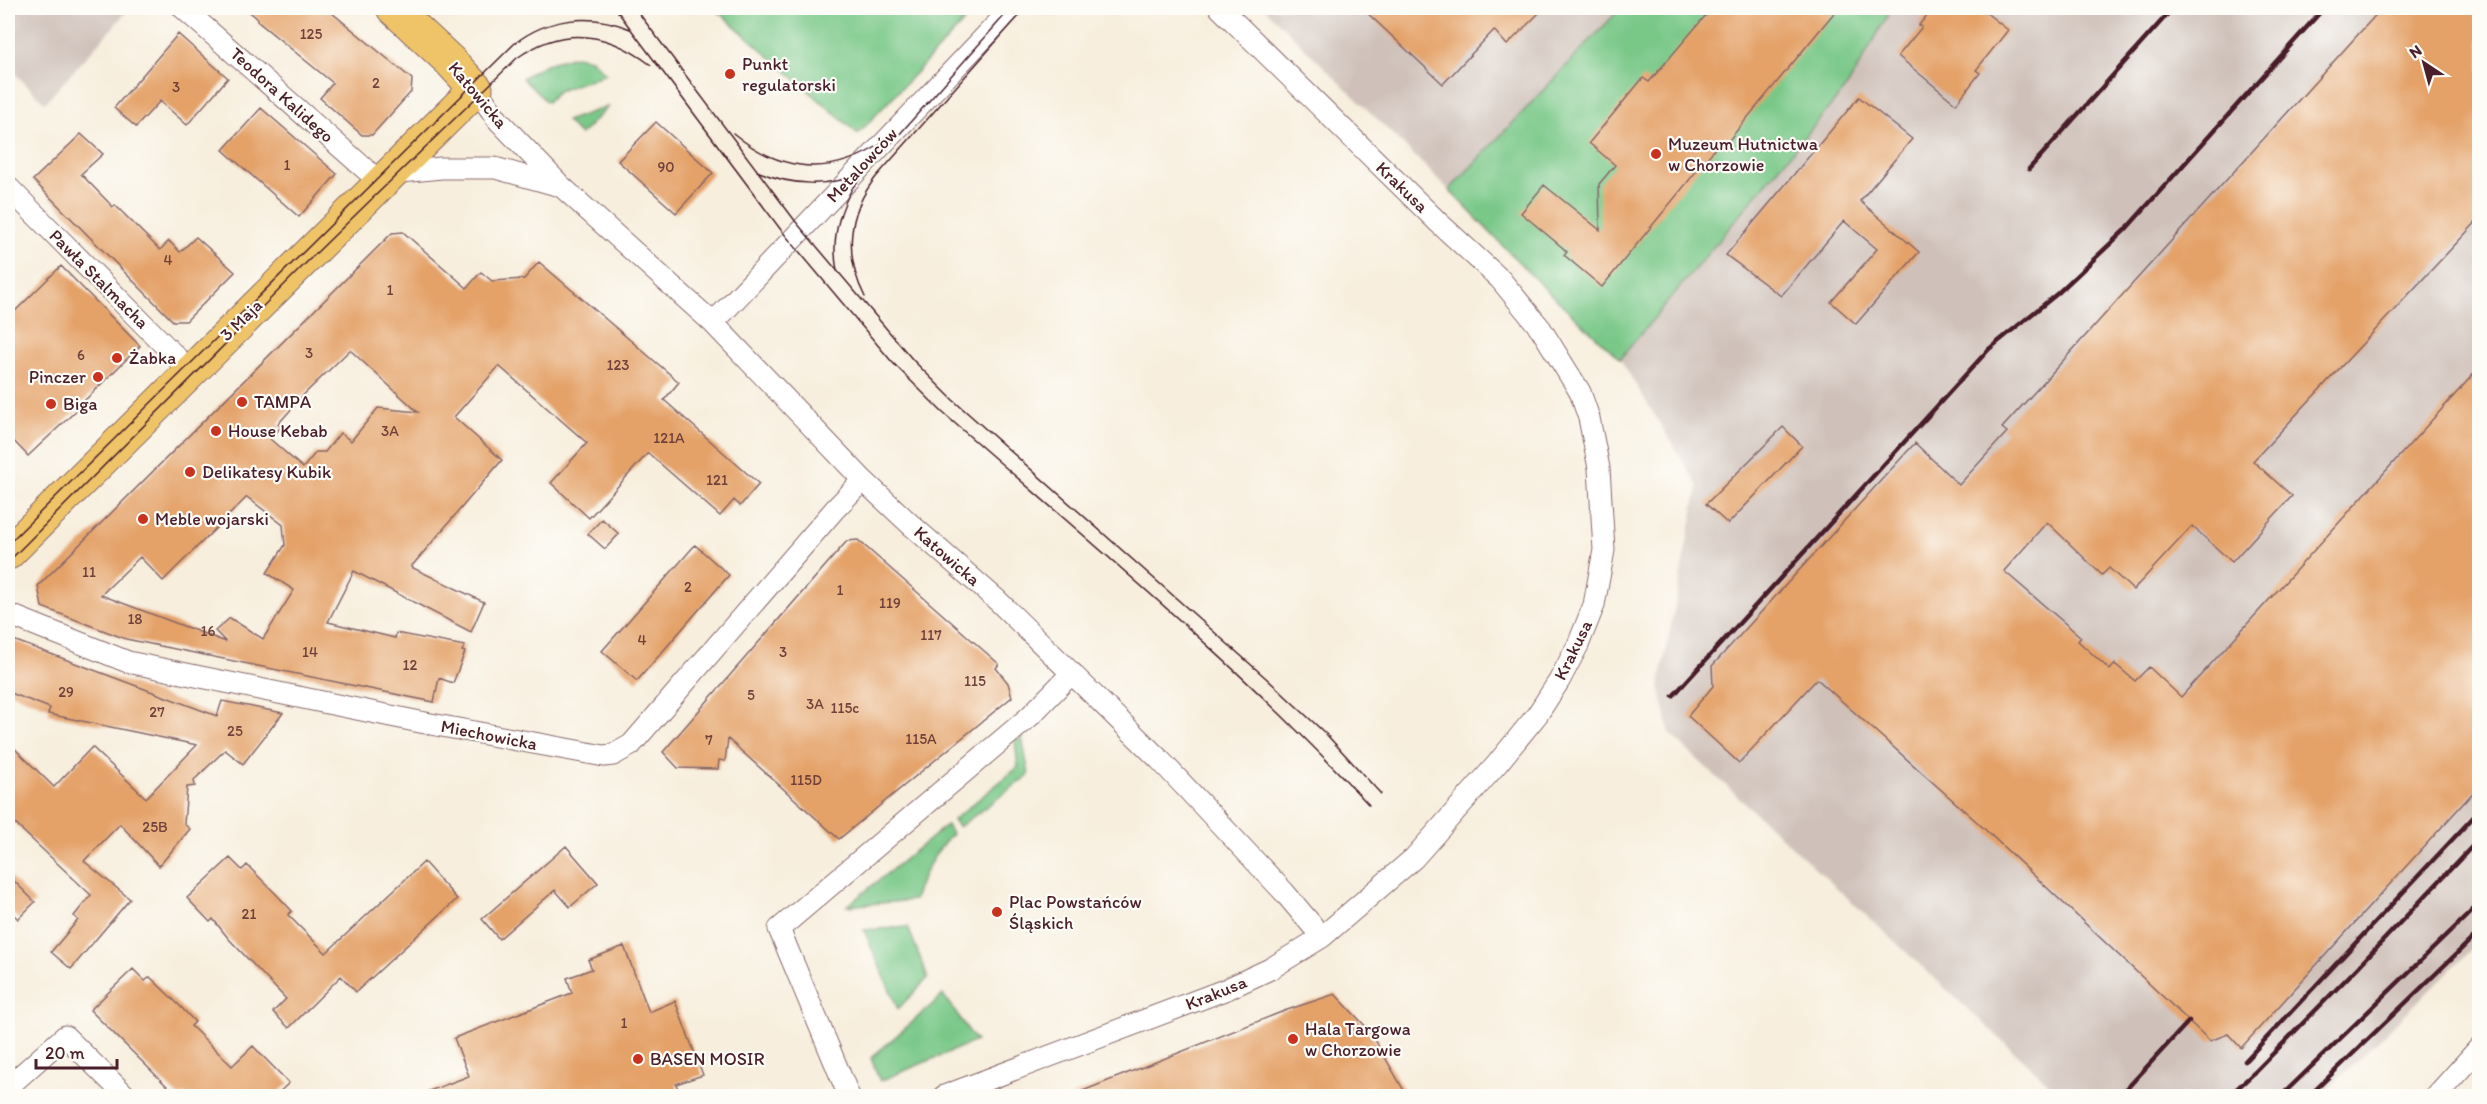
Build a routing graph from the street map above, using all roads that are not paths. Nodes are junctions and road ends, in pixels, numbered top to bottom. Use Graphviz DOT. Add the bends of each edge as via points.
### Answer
graph roads {
  1 [pos="183,8"];
  2 [pos="393,8"];
  3 [pos="1012,8"];
  4 [pos="1220,8"];
  5 [pos="476,89"];
  6 [pos="386,178"];
  7 [pos="561,186"];
  8 [pos="8,187"];
  9 [pos="713,323"];
  10 [pos="190,371"];
  11 [pos="863,480"];
  12 [pos="8,553"];
  13 [pos="8,614"];
  14 [pos="1072,673"];
  15 [pos="1322,937"];
  16 [pos="2480,1047"];
  17 [pos="8,1087"];
  18 [pos="126,1096"];
  19 [pos="849,1096"];
  20 [pos="944,1096"];
  21 [pos="2436,1096"];
  1 -- 6 [label="street, Teodora Kalidego" via="331,139"];
  2 -- 5 [label="main road, Katowicka"];
  3 -- 9 [label="street, Metalowców"];
  4 -- 15 [label="street, Krakusa" via="1500,279 1541,329 1580,392 1599,468 1604,550 1594,605 1559,681 1537,715 1425,847"];
  5 -- 6 [label="main road, 3 Maja"];
  5 -- 7 [label="street, Katowicka" via="498,120"];
  6 -- 7 [label="street, Katowicka" via="441,168 495,168"];
  6 -- 10 [label="main road, 3 Maja"];
  7 -- 9 [label="street, Katowicka"];
  8 -- 10 [label="street, Pawła Stalmacha"];
  9 -- 11 [label="street, Katowicka"];
  10 -- 12 [label="main road, 3 Maja"];
  11 -- 13 [label="street, Miechowicka" via="632,745 614,755 420,722 128,662"];
  11 -- 14 [label="street, Katowicka"];
  14 -- 15 [label="street, Katowicka" via="1160,760"];
  14 -- 19 [label="street" via="1029,717 779,928"];
  15 -- 20 [label="street, Krakusa" via="1280,964 1227,989"];
  16 -- 21 [label="street"];
  17 -- 18 [label="street" via="65,1036"];
}
